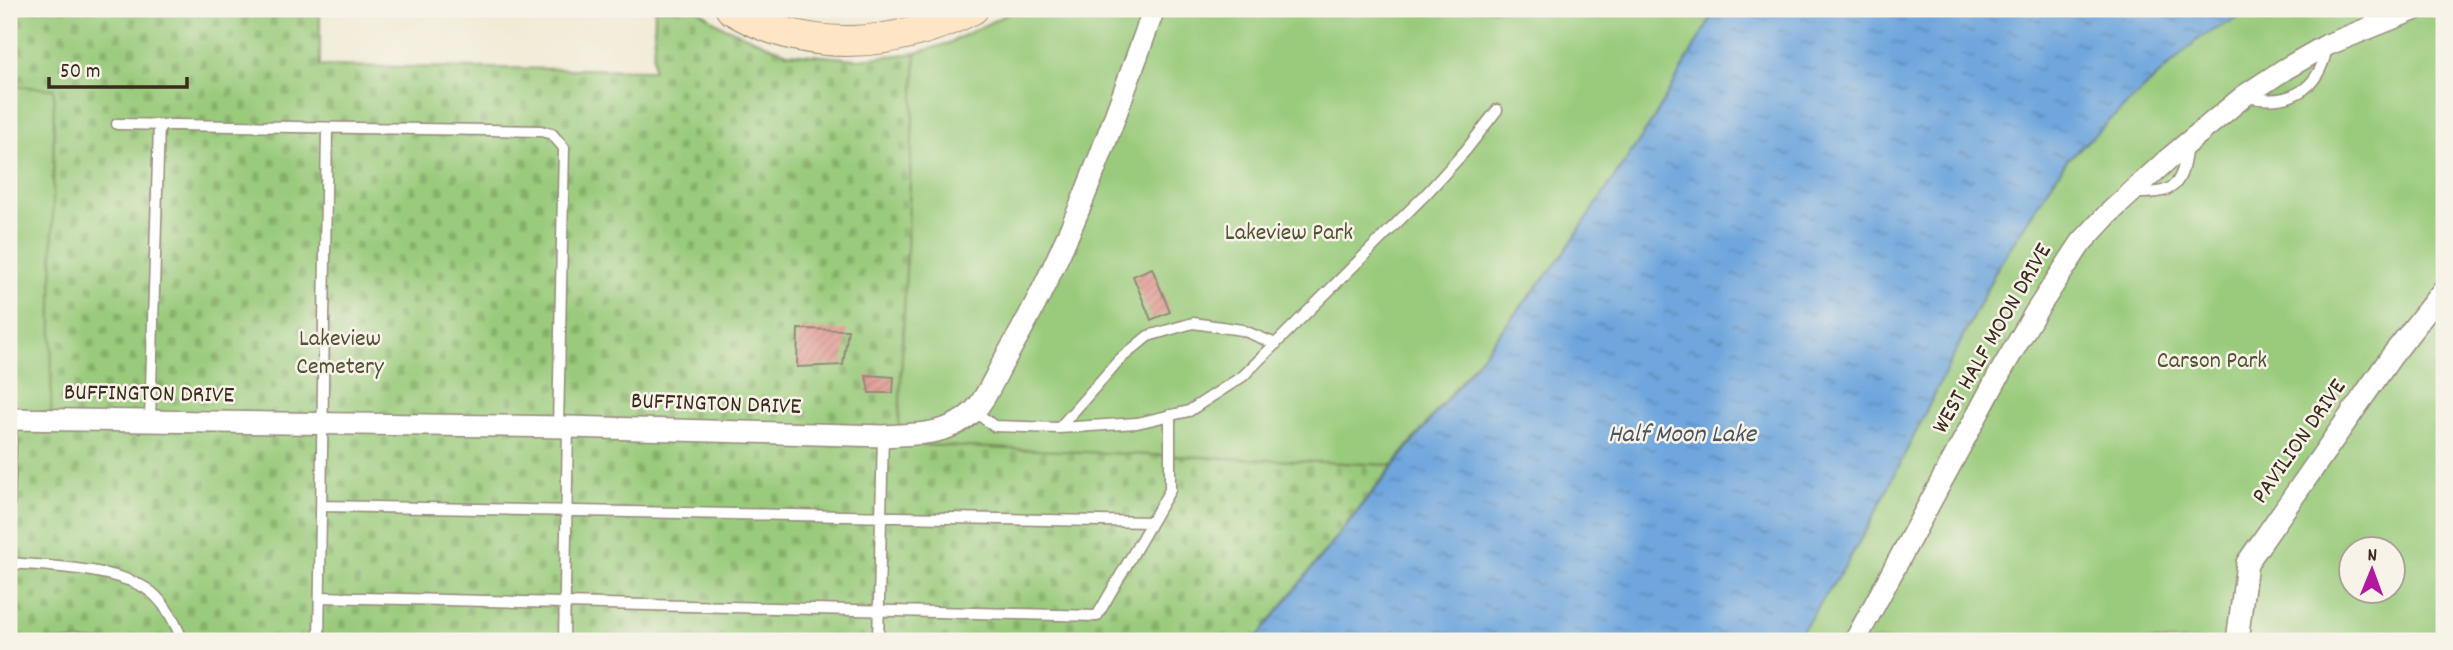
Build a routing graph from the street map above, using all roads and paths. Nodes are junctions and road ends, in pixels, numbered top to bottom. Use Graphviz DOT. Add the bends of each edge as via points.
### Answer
graph roads {
  1 [pos="731,9"];
  2 [pos="972,9"];
  3 [pos="1154,9"];
  4 [pos="2416,9"];
  5 [pos="1497,110"];
  6 [pos="117,124"];
  7 [pos="159,125"];
  8 [pos="327,129"];
  9 [pos="2444,289"];
  10 [pos="1276,344"];
  11 [pos="974,411"];
  12 [pos="1170,415"];
  13 [pos="11,419"];
  14 [pos="150,421"];
  15 [pos="324,424"];
  16 [pos="563,427"];
  17 [pos="1059,428"];
  18 [pos="883,436"];
  19 [pos="9,506"];
  20 [pos="322,506"];
  21 [pos="566,511"];
  22 [pos="881,516"];
  23 [pos="1151,522"];
  24 [pos="9,563"];
  25 [pos="320,597"];
  26 [pos="564,602"];
  27 [pos="879,609"];
  28 [pos="183,641"];
  29 [pos="319,641"];
  30 [pos="564,641"];
  31 [pos="878,641"];
  32 [pos="1855,641"];
  33 [pos="2237,641"];
  1 -- 2 [label="main road" via="769,28 848,42 926,30"];
  3 -- 11 [label="street, BUFFINGTON DRIVE" via="1086,196 1022,331"];
  4 -- 32 [label="street, WEST HALF MOON DRIVE" via="2327,46 2244,96 2130,193 2081,243 2001,371"];
  5 -- 10 [label="lane" via="1427,193"];
  6 -- 7 [label="lane"];
  7 -- 8 [label="lane"];
  7 -- 14 [label="lane"];
  8 -- 15 [label="lane"];
  8 -- 16 [label="lane" via="541,131 559,140 564,148"];
  9 -- 33 [label="street, PAVILION DRIVE" via="2247,563"];
  10 -- 12 [label="lane" via="1243,376 1189,411"];
  10 -- 17 [label="lane" via="1242,330 1193,323 1148,335 1119,360"];
  11 -- 17 [label="lane" via="994,426"];
  11 -- 18 [label="street, BUFFINGTON DRIVE" via="932,434"];
  12 -- 17 [label="lane" via="1137,423"];
  12 -- 23 [label="lane" via="1170,491"];
  13 -- 14 [label="street, BUFFINGTON DRIVE"];
  13 -- 19 [label="lane"];
  14 -- 15 [label="street, BUFFINGTON DRIVE"];
  15 -- 16 [label="street, BUFFINGTON DRIVE"];
  15 -- 20 [label="lane"];
  16 -- 18 [label="street, BUFFINGTON DRIVE"];
  16 -- 21 [label="lane"];
  18 -- 22 [label="lane"];
  20 -- 21 [label="lane"];
  20 -- 25 [label="lane"];
  21 -- 22 [label="lane"];
  21 -- 26 [label="lane"];
  22 -- 23 [label="lane"];
  22 -- 27 [label="lane"];
  23 -- 27 [label="lane" via="1097,616"];
  24 -- 28 [label="lane" via="75,568 115,576 150,591 173,617"];
  25 -- 26 [label="lane"];
  25 -- 29 [label="lane"];
  26 -- 27 [label="lane"];
  26 -- 30 [label="lane"];
  27 -- 31 [label="lane"];
}
